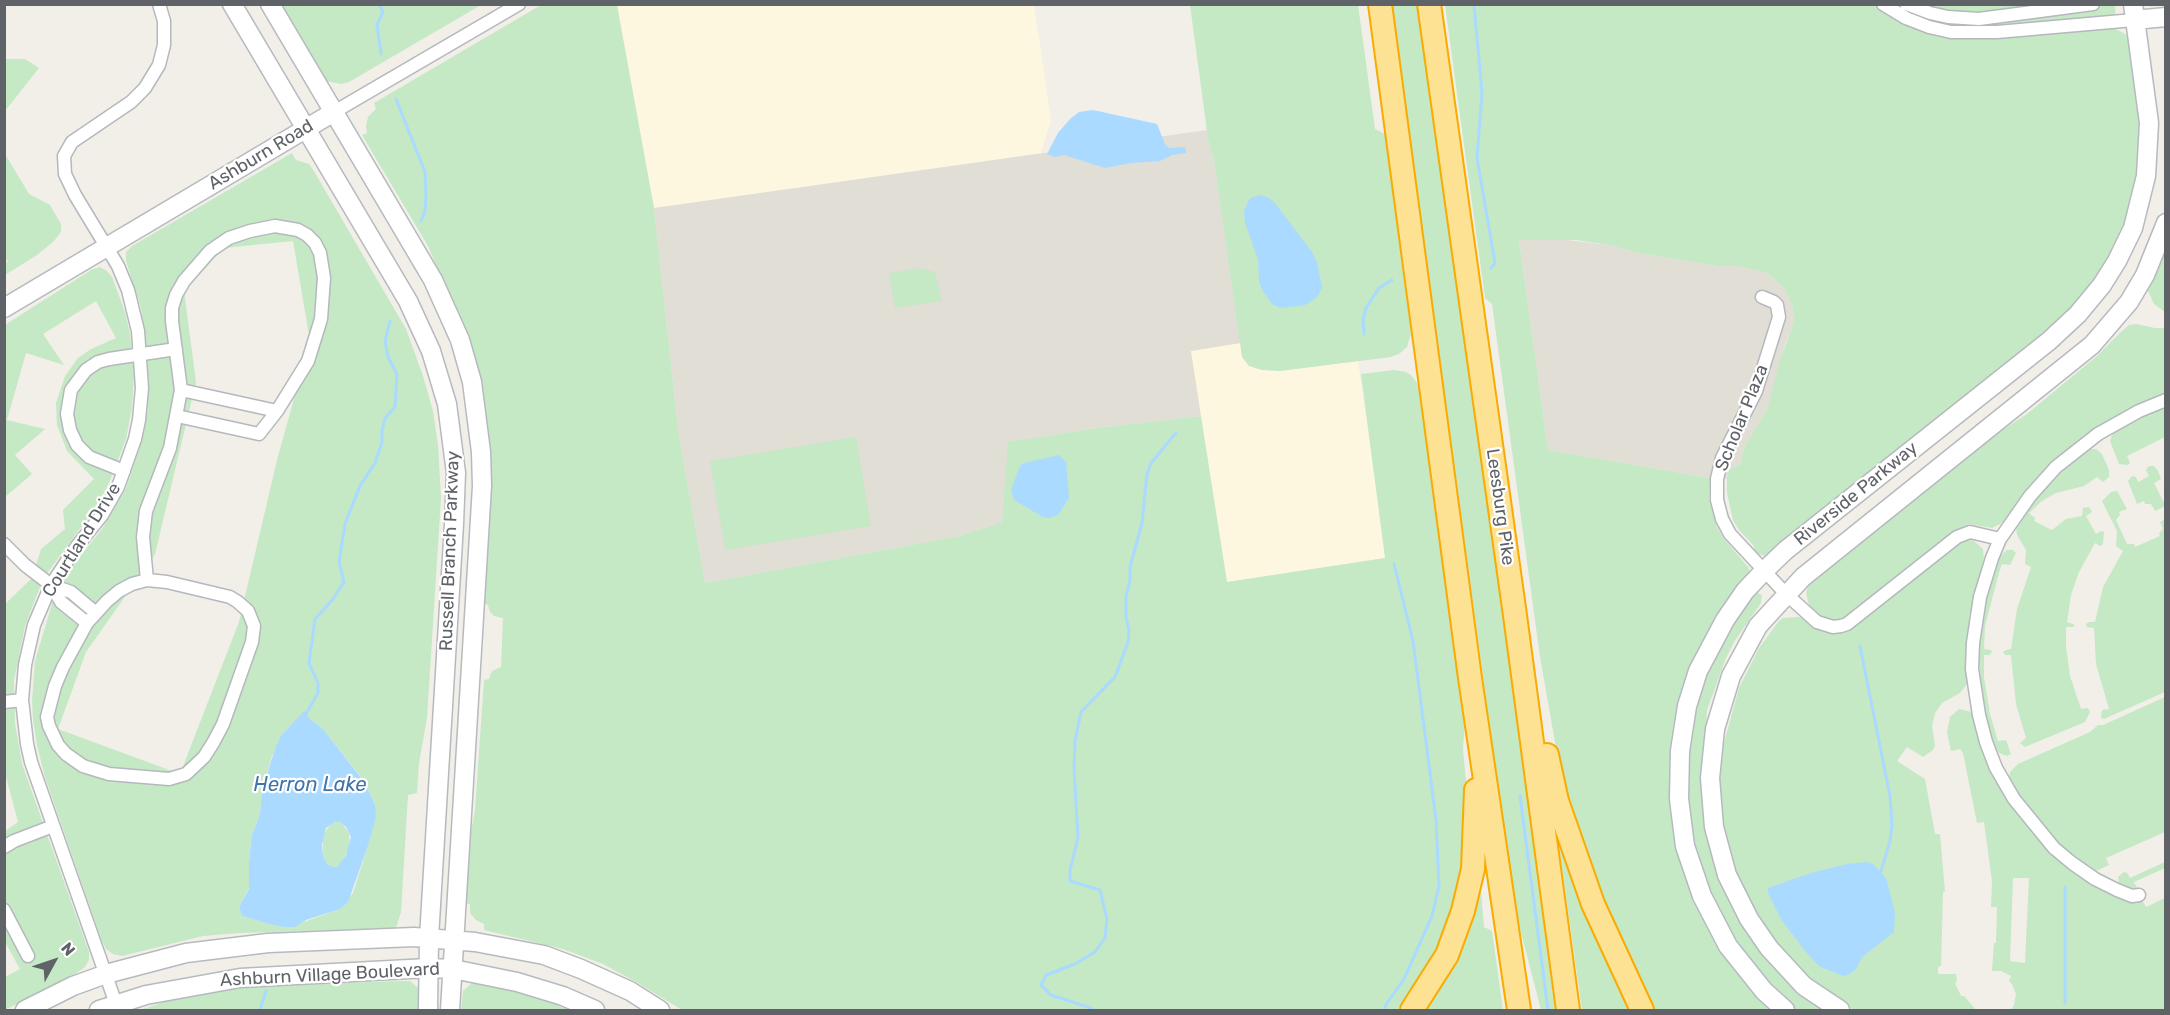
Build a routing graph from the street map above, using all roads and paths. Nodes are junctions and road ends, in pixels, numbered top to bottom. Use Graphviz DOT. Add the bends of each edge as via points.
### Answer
graph roads {
  1 [pos="159,4"];
  2 [pos="232,4"];
  3 [pos="270,4"];
  4 [pos="519,4"];
  5 [pos="1380,4"];
  6 [pos="1428,4"];
  7 [pos="1883,4"];
  8 [pos="1906,4"];
  9 [pos="2093,4"];
  10 [pos="2133,12"];
  11 [pos="2165,16"];
  12 [pos="334,112"];
  13 [pos="306,128"];
  14 [pos="2166,223"];
  15 [pos="107,247"];
  16 [pos="1762,297"];
  17 [pos="4,308"];
  18 [pos="176,349"];
  19 [pos="141,354"];
  20 [pos="180,390"];
  21 [pos="2166,400"];
  22 [pos="277,411"];
  23 [pos="177,416"];
  24 [pos="124,471"];
  25 [pos="2000,539"];
  26 [pos="4,544"];
  27 [pos="1764,572"];
  28 [pos="147,580"];
  29 [pos="51,585"];
  30 [pos="1786,594"];
  31 [pos="1514,608"];
  32 [pos="96,613"];
  33 [pos="87,623"];
  34 [pos="1470,678"];
  35 [pos="22,700"];
  36 [pos="4,702"];
  37 [pos="53,826"];
  38 [pos="4,847"];
  39 [pos="2139,895"];
  40 [pos="4,910"];
  41 [pos="429,938"];
  42 [pos="455,939"];
  43 [pos="28,956"];
  44 [pos="428,968"];
  45 [pos="453,969"];
  46 [pos="106,974"];
  47 [pos="108,1007"];
  48 [pos="25,1011"];
  49 [pos="428,1011"];
  50 [pos="450,1011"];
  51 [pos="595,1011"];
  52 [pos="660,1011"];
  53 [pos="1412,1011"];
  54 [pos="1519,1011"];
  55 [pos="1568,1011"];
  56 [pos="1642,1011"];
  57 [pos="1785,1011"];
  58 [pos="1840,1011"];
  1 -- 15 [label="street, Courtland Drive" via="164,45 159,65 145,88 72,142 64,156 65,174"];
  2 -- 13 [label="main road, Russell Branch Parkway"];
  3 -- 12 [label="main road, Russell Branch Parkway"];
  4 -- 12 [label="street, Ashburn Road"];
  5 -- 34 [label="highway"];
  6 -- 31 [label="highway, Leesburg Pike"];
  7 -- 10 [label="street" via="1906,18 1951,32 1997,32"];
  8 -- 9 [label="street" via="1948,17 1979,19"];
  10 -- 11 [label="main road"];
  10 -- 27 [label="main road, Riverside Parkway" via="2148,123 2146,176 2133,228 2102,285 2049,341 1786,550"];
  12 -- 13 [label="main road, Ashburn Road"];
  12 -- 42 [label="main road, Russell Branch Parkway" via="445,304 460,340 478,415 482,486"];
  13 -- 15 [label="main road, Ashburn Road"];
  13 -- 41 [label="main road, Russell Branch Parkway" via="420,323 440,374 452,433 456,473 454,524"];
  14 -- 30 [label="main road, Riverside Parkway" via="2145,275 2129,302 2092,345"];
  15 -- 17 [label="main road, Ashburn Road"];
  15 -- 19 [label="street, Courtland Drive" via="128,290"];
  16 -- 27 [label="street, Scholar Plaza" via="1774,302 1779,316 1756,391 1722,458 1717,490 1725,525"];
  18 -- 19 [label="street"];
  18 -- 20 [label="street"];
  18 -- 22 [label="street" via="172,308 176,295 210,251 229,238 250,231 275,226 298,230 315,243 320,253 324,278 321,319 308,361"];
  19 -- 24 [label="street, Courtland Drive" via="139,420"];
  19 -- 24 [label="street" via="98,362 86,370 71,390 67,403 70,430 82,451 100,463"];
  20 -- 22 [label="street"];
  20 -- 23 [label="street"];
  21 -- 25 [label="street" via="2119,422 2076,450 2030,496"];
  22 -- 23 [label="street" via="260,434"];
  23 -- 28 [label="street" via="170,448 146,512 143,537"];
  24 -- 29 [label="street, Courtland Drive" via="102,515"];
  25 -- 30 [label="street, Scholar Plaza" via="1970,532 1956,537 1841,626 1817,622"];
  25 -- 39 [label="street" via="1980,597 1972,669 1975,697 1996,768 2014,799 2054,848 2095,879 2132,896"];
  26 -- 29 [label="street"];
  27 -- 30 [label="street, Scholar Plaza"];
  27 -- 57 [label="main road, Riverside Parkway" via="1725,620 1698,672 1682,732 1679,799 1693,872 1715,924 1746,971"];
  28 -- 32 [label="street" via="125,587"];
  28 -- 33 [label="street" via="230,597 243,606 254,626 223,724 204,757 186,774 158,778 98,772 75,761 58,745 49,726 49,706 63,668"];
  29 -- 32 [label="street" via="71,592"];
  29 -- 33 [label="street" via="61,602"];
  29 -- 35 [label="street, Courtland Drive" via="31,637"];
  30 -- 58 [label="main road, Riverside Parkway" via="1753,635 1721,704 1710,778 1713,818 1727,875 1749,919 1785,967"];
  31 -- 55 [label="highway, Leesburg Pike"];
  31 -- 56 [label="highway" via="1557,801 1593,904"];
  32 -- 33 [label="street"];
  34 -- 53 [label="highway" via="1476,795 1473,870 1447,955"];
  34 -- 54 [label="highway"];
  35 -- 36 [label="street"];
  35 -- 37 [label="street, Courtland Drive" via="31,762"];
  37 -- 38 [label="street"];
  37 -- 46 [label="street, Courtland Drive"];
  40 -- 43 [label="street"];
  41 -- 42 [label="main road, Ashburn Village Boulevard"];
  41 -- 44 [label="main road, Russell Branch Parkway"];
  41 -- 46 [label="main road, Ashburn Village Boulevard" via="268,943 186,953"];
  42 -- 45 [label="main road, Russell Branch Parkway"];
  42 -- 52 [label="main road, Ashburn Village Boulevard" via="520,949 581,969"];
  44 -- 45 [label="main road, Ashburn Village Boulevard"];
  44 -- 47 [label="main road, Ashburn Village Boulevard" via="240,978 177,988"];
  44 -- 49 [label="main road, Russell Branch Parkway"];
  45 -- 50 [label="main road, Russell Branch Parkway"];
  45 -- 51 [label="main road, Ashburn Village Boulevard" via="518,981"];
  46 -- 47 [label="street, Courtland Drive"];
  46 -- 48 [label="main road, Ashburn Village Boulevard"];
}
